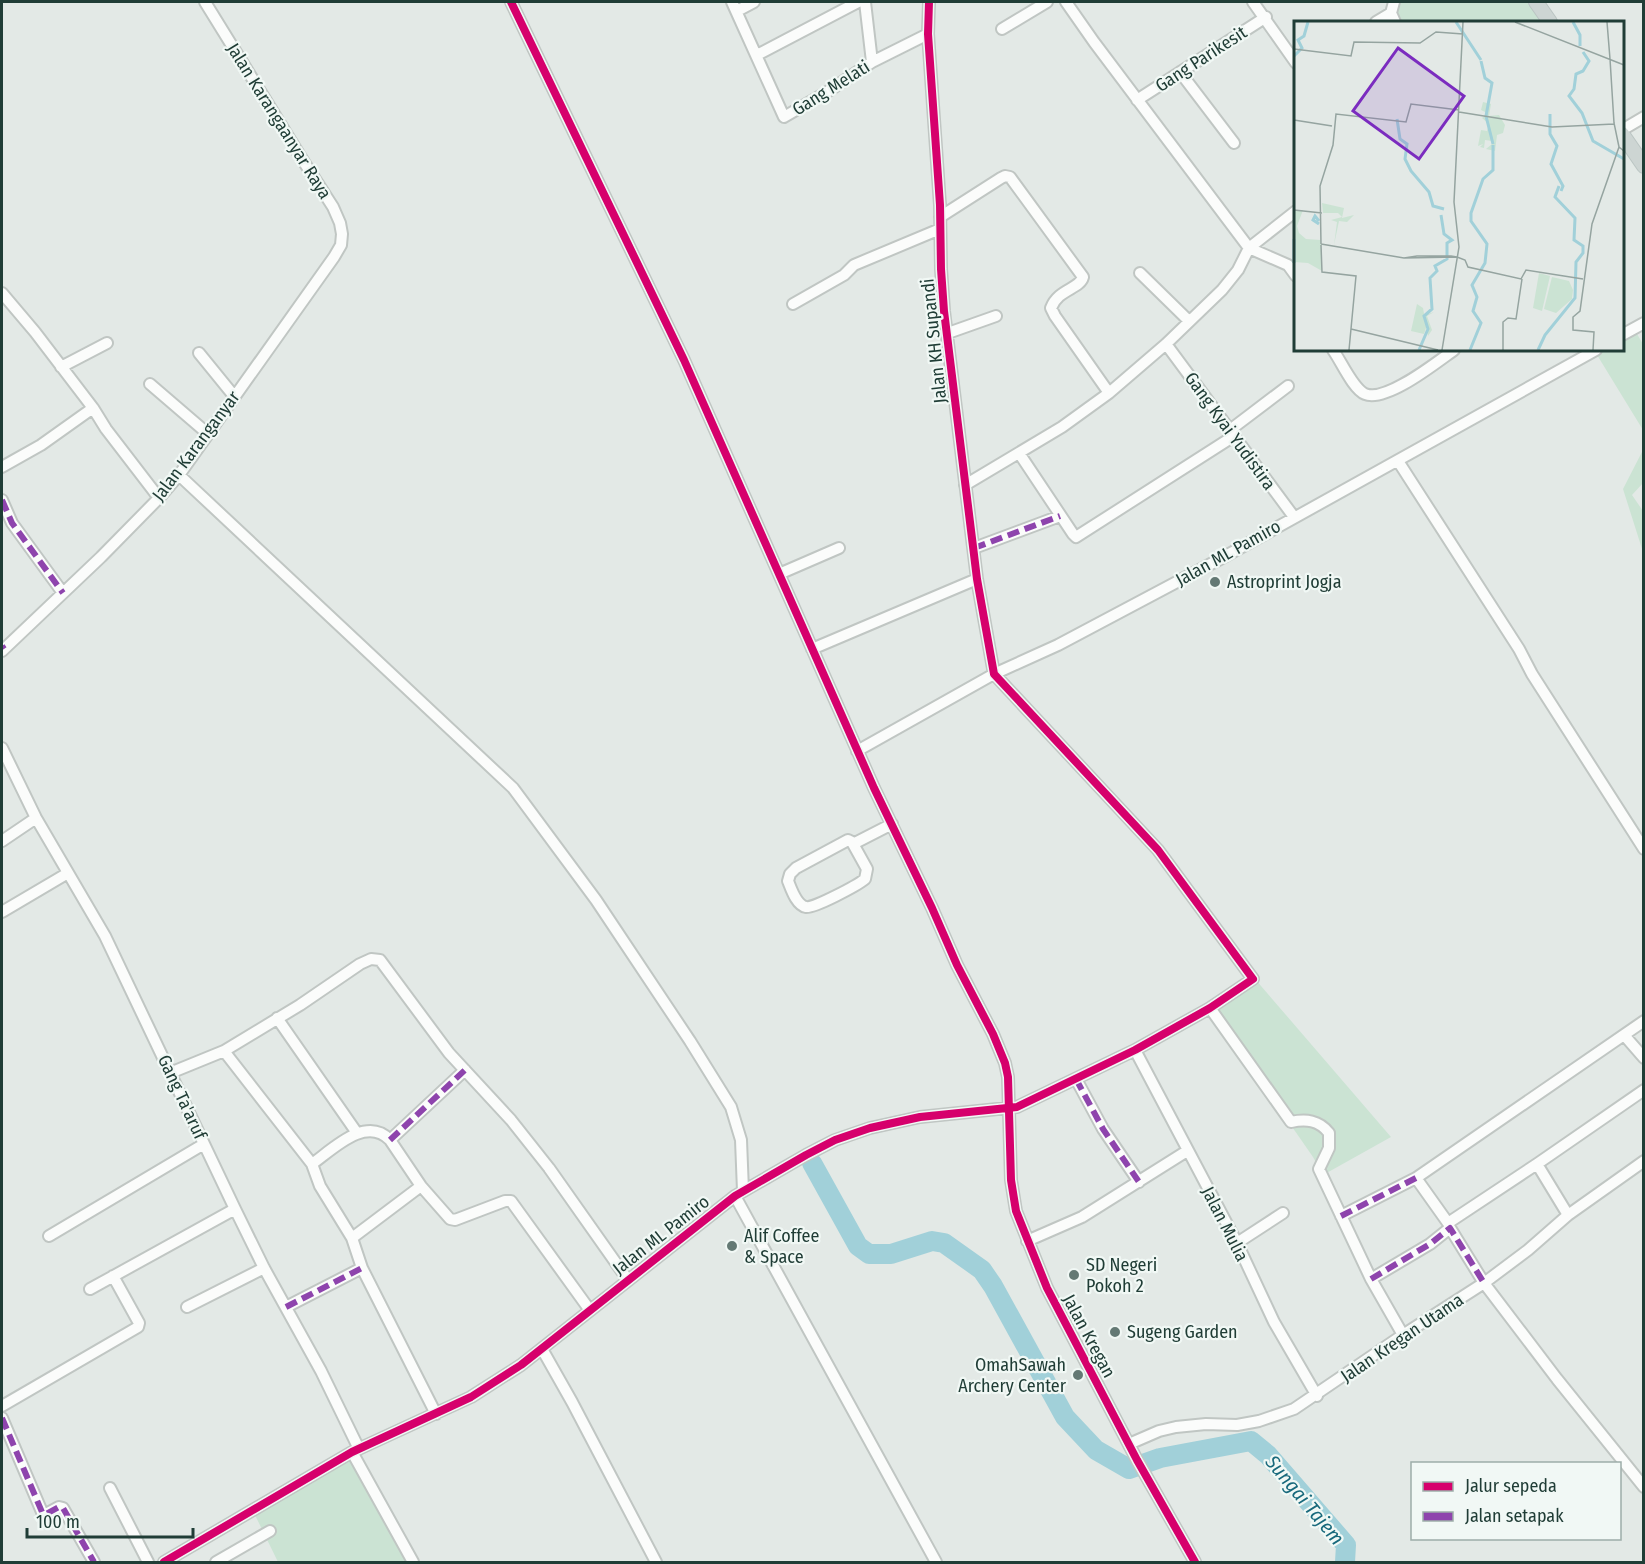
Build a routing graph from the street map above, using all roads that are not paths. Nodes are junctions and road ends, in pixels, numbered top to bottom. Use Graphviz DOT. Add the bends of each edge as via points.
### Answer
graph roads {
  1 [pos="205,2"];
  2 [pos="511,2"];
  3 [pos="754,2"];
  4 [pos="858,2"];
  5 [pos="865,2"];
  6 [pos="929,2"];
  7 [pos="1047,2"];
  8 [pos="1066,2"];
  9 [pos="1253,2"];
  10 [pos="1536,2"];
  11 [pos="735,6"];
  12 [pos="1393,12"];
  13 [pos="1266,17"];
  14 [pos="1378,21"];
  15 [pos="1549,21"];
  16 [pos="1002,29"];
  17 [pos="928,34"];
  18 [pos="757,55"];
  19 [pos="1294,60"];
  20 [pos="872,62"];
  21 [pos="1180,72"];
  22 [pos="1137,100"];
  23 [pos="1644,117"];
  24 [pos="1624,131"];
  25 [pos="1624,134"];
  26 [pos="1234,143"];
  27 [pos="1644,166"];
  28 [pos="1294,213"];
  29 [pos="940,217"];
  30 [pos="940,229"];
  31 [pos="340,245"];
  32 [pos="1249,248"];
  33 [pos="1140,273"];
  34 [pos="1294,273"];
  35 [pos="2,297"];
  36 [pos="793,304"];
  37 [pos="996,316"];
  38 [pos="1189,321"];
  39 [pos="1644,323"];
  40 [pos="948,333"];
  41 [pos="1624,334"];
  42 [pos="107,343"];
  43 [pos="1166,344"];
  44 [pos="1334,351"];
  45 [pos="1453,351"];
  46 [pos="1594,351"];
  47 [pos="199,353"];
  48 [pos="61,367"];
  49 [pos="150,384"];
  50 [pos="1288,386"];
  51 [pos="1109,393"];
  52 [pos="234,396"];
  53 [pos="93,408"];
  54 [pos="207,433"];
  55 [pos="1232,433"];
  56 [pos="1019,453"];
  57 [pos="1398,461"];
  58 [pos="2,467"];
  59 [pos="179,475"];
  60 [pos="964,485"];
  61 [pos="159,498"];
  62 [pos="2,500"];
  63 [pos="1060,516"];
  64 [pos="1294,517"];
  65 [pos="839,548"];
  66 [pos="974,548"];
  67 [pos="779,574"];
  68 [pos="977,579"];
  69 [pos="63,593"];
  70 [pos="2,649"];
  71 [pos="812,649"];
  72 [pos="994,674"];
  73 [pos="2,748"];
  74 [pos="857,751"];
  75 [pos="36,818"];
  76 [pos="892,824"];
  77 [pos="2,840"];
  78 [pos="854,844"];
  79 [pos="1644,849"];
  80 [pos="68,873"];
  81 [pos="2,912"];
  82 [pos="1210,1008"];
  83 [pos="277,1018"];
  84 [pos="1644,1022"];
  85 [pos="1624,1035"];
  86 [pos="1135,1050"];
  87 [pos="224,1051"];
  88 [pos="1644,1058"];
  89 [pos="465,1070"];
  90 [pos="170,1073"];
  91 [pos="1076,1079"];
  92 [pos="1643,1091"];
  93 [pos="1009,1107"];
  94 [pos="357,1133"];
  95 [pos="390,1140"];
  96 [pos="204,1144"];
  97 [pos="1187,1151"];
  98 [pos="1644,1161"];
  99 [pos="312,1164"];
  100 [pos="1537,1164"];
  101 [pos="1416,1178"];
  102 [pos="1139,1182"];
  103 [pos="421,1186"];
  104 [pos="739,1194"];
  105 [pos="235,1209"];
  106 [pos="1283,1213"];
  107 [pos="1568,1215"];
  108 [pos="1341,1216"];
  109 [pos="49,1236"];
  110 [pos="352,1238"];
  111 [pos="1028,1241"];
  112 [pos="1237,1243"];
  113 [pos="264,1268"];
  114 [pos="362,1268"];
  115 [pos="113,1276"];
  116 [pos="1371,1279"];
  117 [pos="628,1280"];
  118 [pos="1484,1283"];
  119 [pos="90,1289"];
  120 [pos="187,1307"];
  121 [pos="286,1307"];
  122 [pos="589,1309"];
  123 [pos="1403,1335"];
  124 [pos="542,1348"];
  125 [pos="1317,1396"];
  126 [pos="2,1406"];
  127 [pos="436,1414"];
  128 [pos="2,1418"];
  129 [pos="1129,1444"];
  130 [pos="355,1450"];
  131 [pos="1644,1487"];
  132 [pos="110,1488"];
  133 [pos="270,1531"];
  134 [pos="94,1563"];
  135 [pos="148,1563"];
  136 [pos="164,1563"];
  137 [pos="216,1563"];
  138 [pos="413,1563"];
  139 [pos="656,1563"];
  140 [pos="936,1563"];
  141 [pos="1195,1563"];
  1 -- 31 [label="street, Jalan Karangaanyar Raya" via="333,207 340,223"];
  2 -- 67 [label="street, Jalan Kregan" via="684,360"];
  3 -- 11 [label="street"];
  4 -- 18 [label="street"];
  5 -- 20 [label="street"];
  6 -- 17 [label="street, Jalan KH Supandi"];
  7 -- 16 [label="street"];
  8 -- 22 [label="street"];
  9 -- 13 [label="street"];
  10 -- 15 [label="main road"];
  11 -- 18 [label="street, Gang Melati"];
  12 -- 14 [label="street"];
  13 -- 19 [label="street"];
  13 -- 21 [label="street, Gang Parikesit"];
  17 -- 20 [label="street, Gang Melati"];
  17 -- 29 [label="street, Jalan KH Supandi"];
  18 -- 20 [label="street, Gang Melati" via="784,117"];
  21 -- 22 [label="street, Gang Parikesit"];
  21 -- 26 [label="street"];
  22 -- 32 [label="street"];
  23 -- 24 [label="street"];
  25 -- 27 [label="main road"];
  28 -- 32 [label="street"];
  29 -- 30 [label="street, Jalan KH Supandi"];
  29 -- 51 [label="street" via="1000,178 1010,177 1083,275 1082,281 1056,299 1052,311"];
  30 -- 36 [label="street" via="854,265"];
  30 -- 40 [label="street, Jalan KH Supandi"];
  31 -- 52 [label="street, Jalan Karanganyar"];
  32 -- 34 [label="street" via="1288,265"];
  32 -- 38 [label="street" via="1222,290"];
  33 -- 38 [label="street"];
  35 -- 48 [label="street"];
  37 -- 40 [label="street"];
  38 -- 43 [label="street"];
  39 -- 41 [label="street"];
  40 -- 60 [label="street, Jalan KH Supandi"];
  42 -- 48 [label="street"];
  43 -- 51 [label="street"];
  43 -- 55 [label="street, Gang Kyai Yudistira"];
  44 -- 45 [label="street" via="1355,386 1374,396 1402,385"];
  46 -- 57 [label="street, Jalan ML Pamiro"];
  47 -- 52 [label="street"];
  48 -- 53 [label="street"];
  49 -- 54 [label="street"];
  50 -- 55 [label="street"];
  51 -- 56 [label="street"];
  52 -- 54 [label="street, Jalan Karanganyar"];
  53 -- 58 [label="street"];
  53 -- 61 [label="street"];
  54 -- 59 [label="street, Jalan Karanganyar"];
  55 -- 63 [label="street" via="1080,536 1074,536"];
  55 -- 64 [label="street, Gang Kyai Yudistira"];
  56 -- 60 [label="street"];
  56 -- 63 [label="street"];
  57 -- 64 [label="street, Jalan ML Pamiro"];
  57 -- 79 [label="street"];
  59 -- 61 [label="street, Jalan Karanganyar"];
  59 -- 104 [label="street" via="513,788 596,900 731,1107 741,1140"];
  60 -- 66 [label="street, Jalan KH Supandi"];
  61 -- 69 [label="street, Jalan Karanganyar"];
  62 -- 69 [label="street" via="12,523"];
  63 -- 66 [label="street"];
  64 -- 72 [label="street, Jalan ML Pamiro" via="1068,640"];
  65 -- 67 [label="street"];
  66 -- 68 [label="street, Jalan KH Supandi"];
  67 -- 71 [label="street, Jalan Kregan"];
  68 -- 71 [label="street"];
  68 -- 72 [label="street, Jalan KH Supandi"];
  69 -- 70 [label="street, Jalan Karanganyar"];
  71 -- 74 [label="street, Jalan Kregan"];
  72 -- 74 [label="street, Jalan ML Pamiro"];
  72 -- 82 [label="street, Jalan ML Pamiro" via="1158,850 1252,977"];
  73 -- 75 [label="street, Gang Ta'aruf"];
  74 -- 76 [label="street, Jalan Kregan"];
  75 -- 77 [label="street"];
  75 -- 80 [label="street, Gang Ta'aruf"];
  76 -- 78 [label="street"];
  76 -- 93 [label="street, Jalan Kregan" via="1005,1063"];
  78 -- 78 [label="street" via="867,869 865,879 810,907 801,904 788,881 792,871 843,842"];
  80 -- 81 [label="street"];
  80 -- 90 [label="street, Gang Ta'aruf" via="105,936"];
  82 -- 86 [label="street, Jalan ML Pamiro"];
  82 -- 108 [label="street" via="1291,1122 1319,1123 1329,1133 1329,1148 1319,1169"];
  83 -- 87 [label="street"];
  83 -- 89 [label="street" via="360,964 377,958"];
  83 -- 94 [label="street"];
  84 -- 85 [label="street"];
  85 -- 88 [label="street"];
  85 -- 101 [label="street"];
  86 -- 91 [label="street, Jalan ML Pamiro"];
  86 -- 97 [label="street, Jalan Mulia"];
  87 -- 90 [label="street"];
  87 -- 99 [label="street"];
  89 -- 95 [label="street"];
  89 -- 117 [label="street" via="549,1168"];
  90 -- 96 [label="street, Gang Ta'aruf"];
  91 -- 93 [label="street, Jalan ML Pamiro" via="1017,1107"];
  91 -- 102 [label="street" via="1103,1129"];
  92 -- 100 [label="street"];
  93 -- 104 [label="street, Jalan ML Pamiro" via="920,1117 870,1128 806,1155"];
  93 -- 111 [label="street, Jalan Kregan" via="1011,1180 1016,1211"];
  94 -- 95 [label="street" via="374,1131"];
  94 -- 99 [label="street"];
  95 -- 103 [label="street"];
  96 -- 105 [label="street, Gang Ta'aruf"];
  96 -- 109 [label="street"];
  97 -- 102 [label="street"];
  97 -- 112 [label="street, Jalan Mulia"];
  98 -- 107 [label="street, Jalan Kregan Utama"];
  99 -- 110 [label="street"];
  100 -- 101 [label="street" via="1448,1223"];
  100 -- 107 [label="street"];
  101 -- 108 [label="street"];
  102 -- 111 [label="street" via="1082,1217"];
  103 -- 110 [label="street"];
  103 -- 122 [label="street" via="450,1220 511,1201"];
  104 -- 117 [label="street, Jalan ML Pamiro"];
  104 -- 140 [label="street"];
  105 -- 113 [label="street, Gang Ta'aruf"];
  105 -- 115 [label="street"];
  106 -- 112 [label="street"];
  107 -- 118 [label="street, Jalan Kregan Utama"];
  108 -- 116 [label="street"];
  110 -- 114 [label="street"];
  111 -- 129 [label="street, Jalan Kregan" via="1047,1288"];
  112 -- 125 [label="street, Jalan Mulia" via="1269,1312"];
  113 -- 120 [label="street"];
  113 -- 121 [label="street, Gang Ta'aruf"];
  114 -- 121 [label="street"];
  114 -- 127 [label="street"];
  115 -- 119 [label="street"];
  115 -- 126 [label="street" via="138,1327"];
  116 -- 118 [label="street" via="1450,1228"];
  116 -- 123 [label="street"];
  117 -- 122 [label="street, Jalan ML Pamiro"];
  118 -- 123 [label="street, Jalan Kregan Utama"];
  118 -- 131 [label="street"];
  121 -- 130 [label="street, Gang Ta'aruf" via="321,1371"];
  122 -- 124 [label="street, Jalan ML Pamiro"];
  123 -- 125 [label="street, Jalan Kregan Utama"];
  124 -- 127 [label="street, Jalan ML Pamiro" via="491,1384"];
  124 -- 139 [label="street"];
  125 -- 129 [label="street, Jalan Kregan Utama" via="1260,1421 1176,1427"];
  127 -- 130 [label="street, Jalan ML Pamiro"];
  128 -- 134 [label="street" via="42,1512 63,1509"];
  129 -- 141 [label="street, Jalan Kregan"];
  130 -- 136 [label="street, Jalan ML Pamiro"];
  130 -- 138 [label="street, Gang Ta'aruf"];
  132 -- 135 [label="street"];
  133 -- 137 [label="street"];
}
